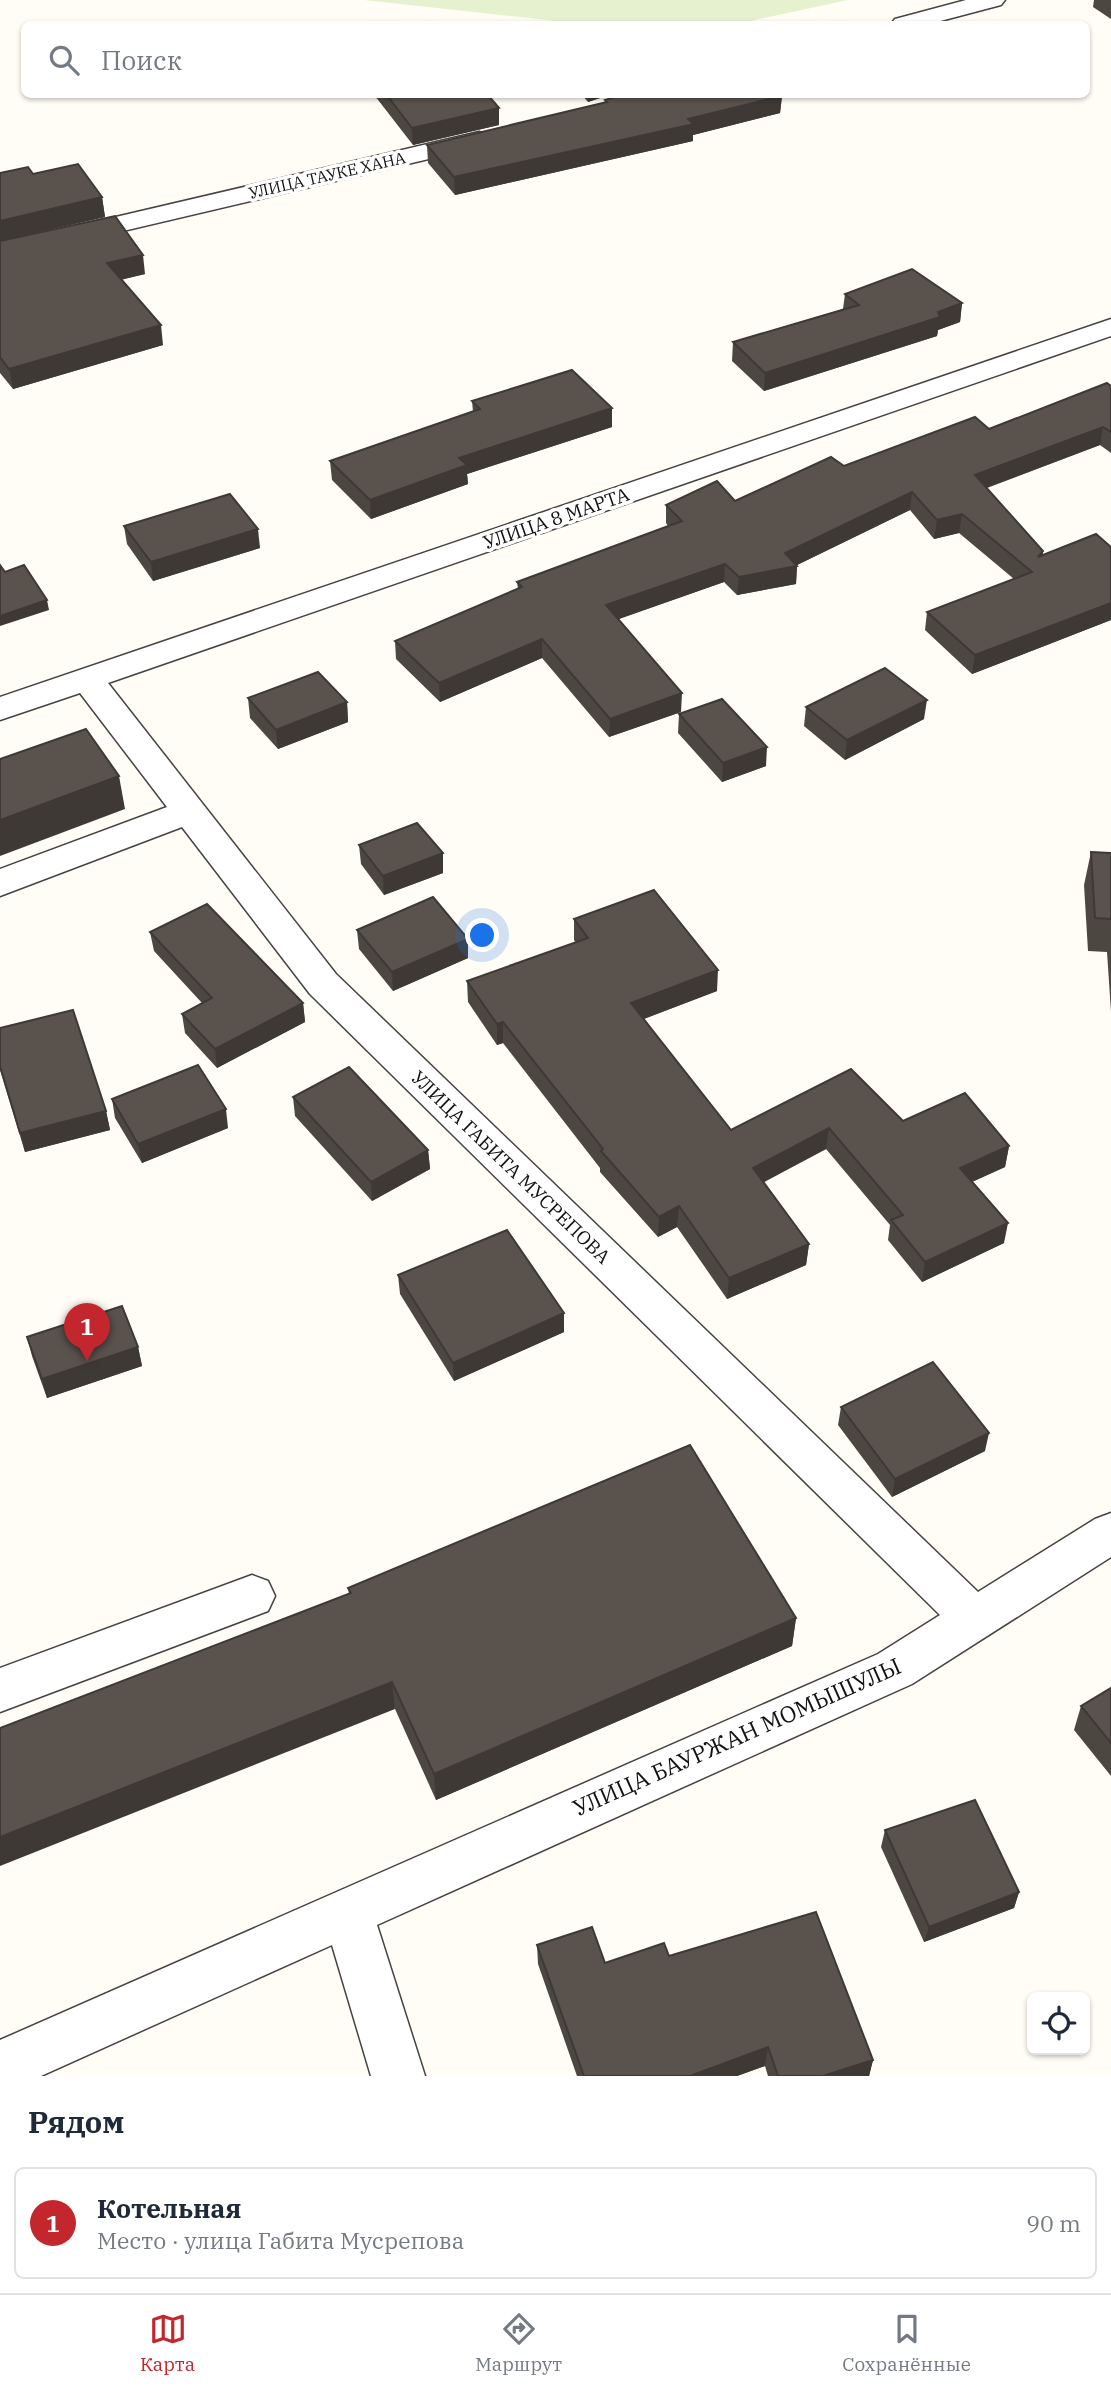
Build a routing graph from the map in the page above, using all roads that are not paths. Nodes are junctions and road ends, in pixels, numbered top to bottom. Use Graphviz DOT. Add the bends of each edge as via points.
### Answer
graph roads {
  1 [pos="993,0"];
  2 [pos="915,21"];
  3 [pos="500,135"];
  4 [pos="0,252"];
  5 [pos="1111,327"];
  6 [pos="87,679"];
  7 [pos="0,709"];
  8 [pos="190,811"];
  9 [pos="0,883"];
  10 [pos="1111,1533"];
  11 [pos="252,1596"];
  12 [pos="974,1618"];
  13 [pos="0,1690"];
  14 [pos="347,1912"];
  15 [pos="0,2067"];
  16 [pos="398,2076"];
  1 -- 2 [label="street"];
  3 -- 4 [label="street, УЛИЦА ТАУКЕ ХАНА"];
  5 -- 6 [label="street, УЛИЦА 8 МАРТА"];
  6 -- 7 [label="street, УЛИЦА 8 МАРТА"];
  6 -- 8 [label="street, УЛИЦА ГАБИТА МУСРЕПОВА"];
  8 -- 9 [label="street"];
  8 -- 12 [label="street, УЛИЦА ГАБИТА МУСРЕПОВА" via="323,984"];
  10 -- 12 [label="street, УЛИЦА БАУРЖАН МОМЫШУЛЫ"];
  11 -- 13 [label="street"];
  12 -- 14 [label="street, УЛИЦА БАУРЖАН МОМЫШУЛЫ" via="895,1668"];
  14 -- 15 [label="street, УЛИЦА БАУРЖАН МОМЫШУЛЫ"];
  14 -- 16 [label="street"];
}
